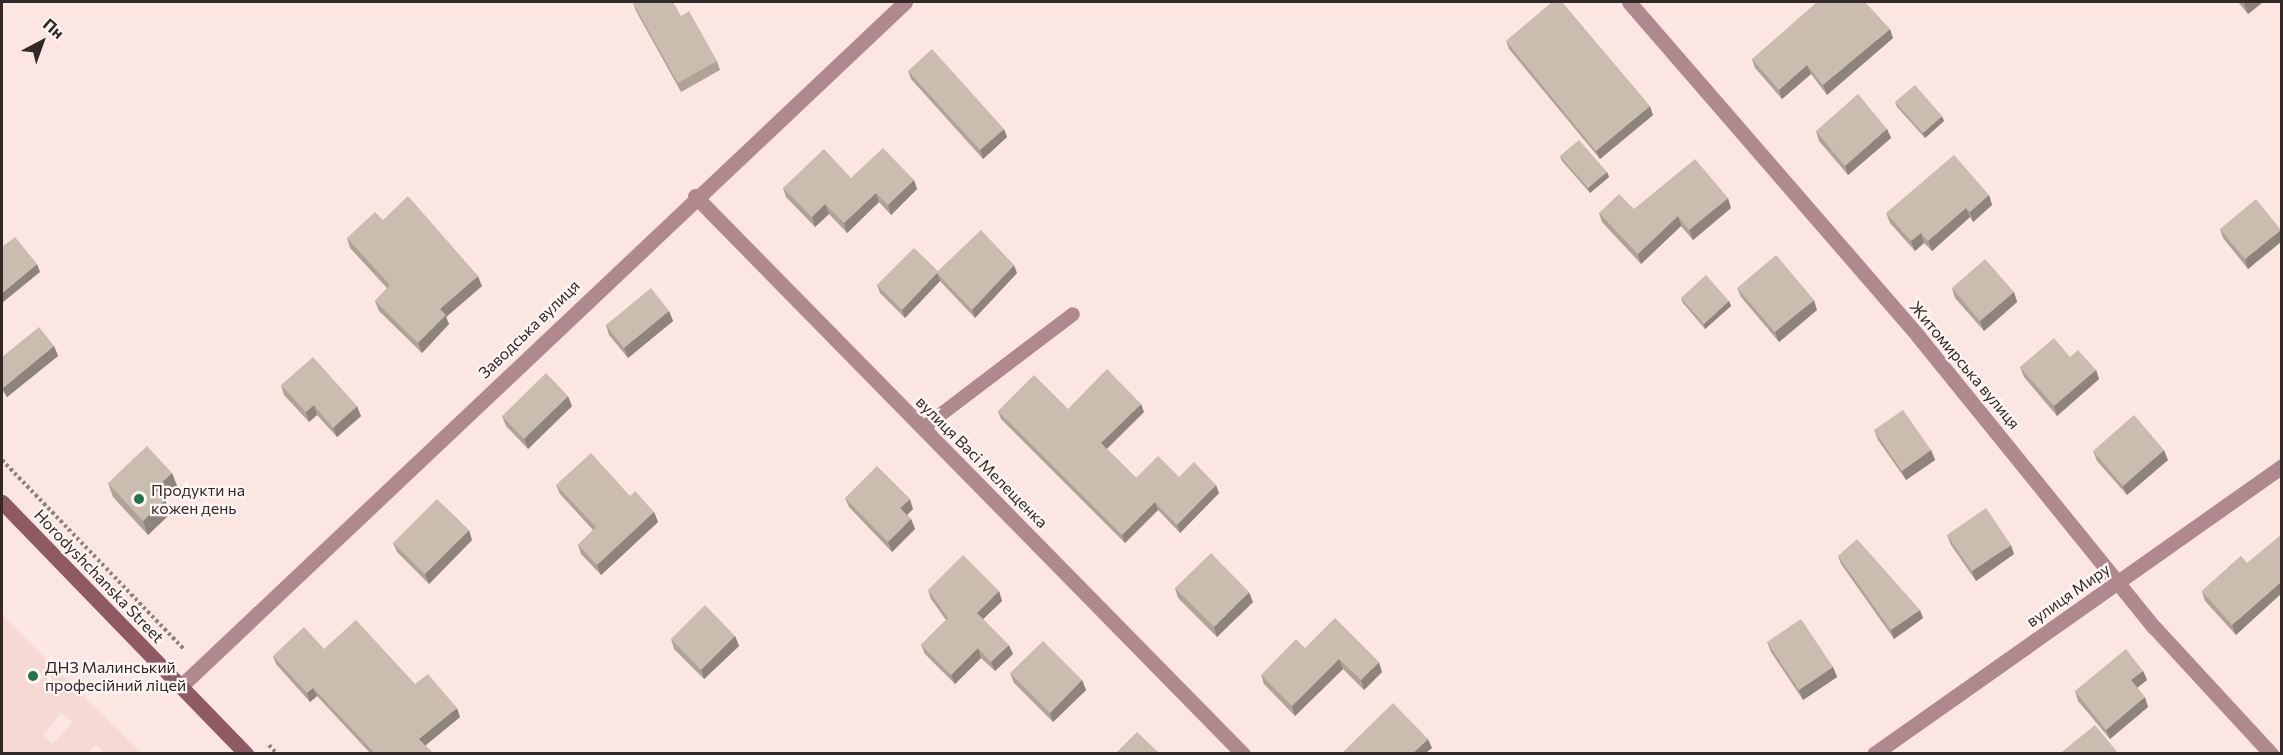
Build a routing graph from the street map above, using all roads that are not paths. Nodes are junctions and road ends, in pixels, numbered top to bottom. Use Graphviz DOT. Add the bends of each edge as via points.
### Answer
graph roads {
  1 [pos="904,2"];
  2 [pos="1629,2"];
  3 [pos="694,196"];
  4 [pos="1073,314"];
  5 [pos="923,428"];
  6 [pos="2282,466"];
  7 [pos="2,502"];
  8 [pos="2118,582"];
  9 [pos="181,686"];
  10 [pos="246,753"];
  11 [pos="1244,753"];
  12 [pos="1874,753"];
  13 [pos="2271,753"];
  1 -- 3 [label="street, Заводська вулиця"];
  2 -- 8 [label="street, Житомирська вулиця" via="1918,336"];
  3 -- 5 [label="street, вулиця Васі Мелещенка"];
  3 -- 9 [label="street, Заводська вулиця"];
  4 -- 5 [label="lane"];
  5 -- 11 [label="street, вулиця Васі Мелещенка"];
  6 -- 8 [label="street, вулиця Миру"];
  7 -- 9 [label="street, Horodyshchanska Street"];
  8 -- 12 [label="street, вулиця Миру"];
  8 -- 13 [label="street, Житомирська вулиця" via="2182,660"];
  9 -- 10 [label="street, Horodyshchanska Street"];
}
